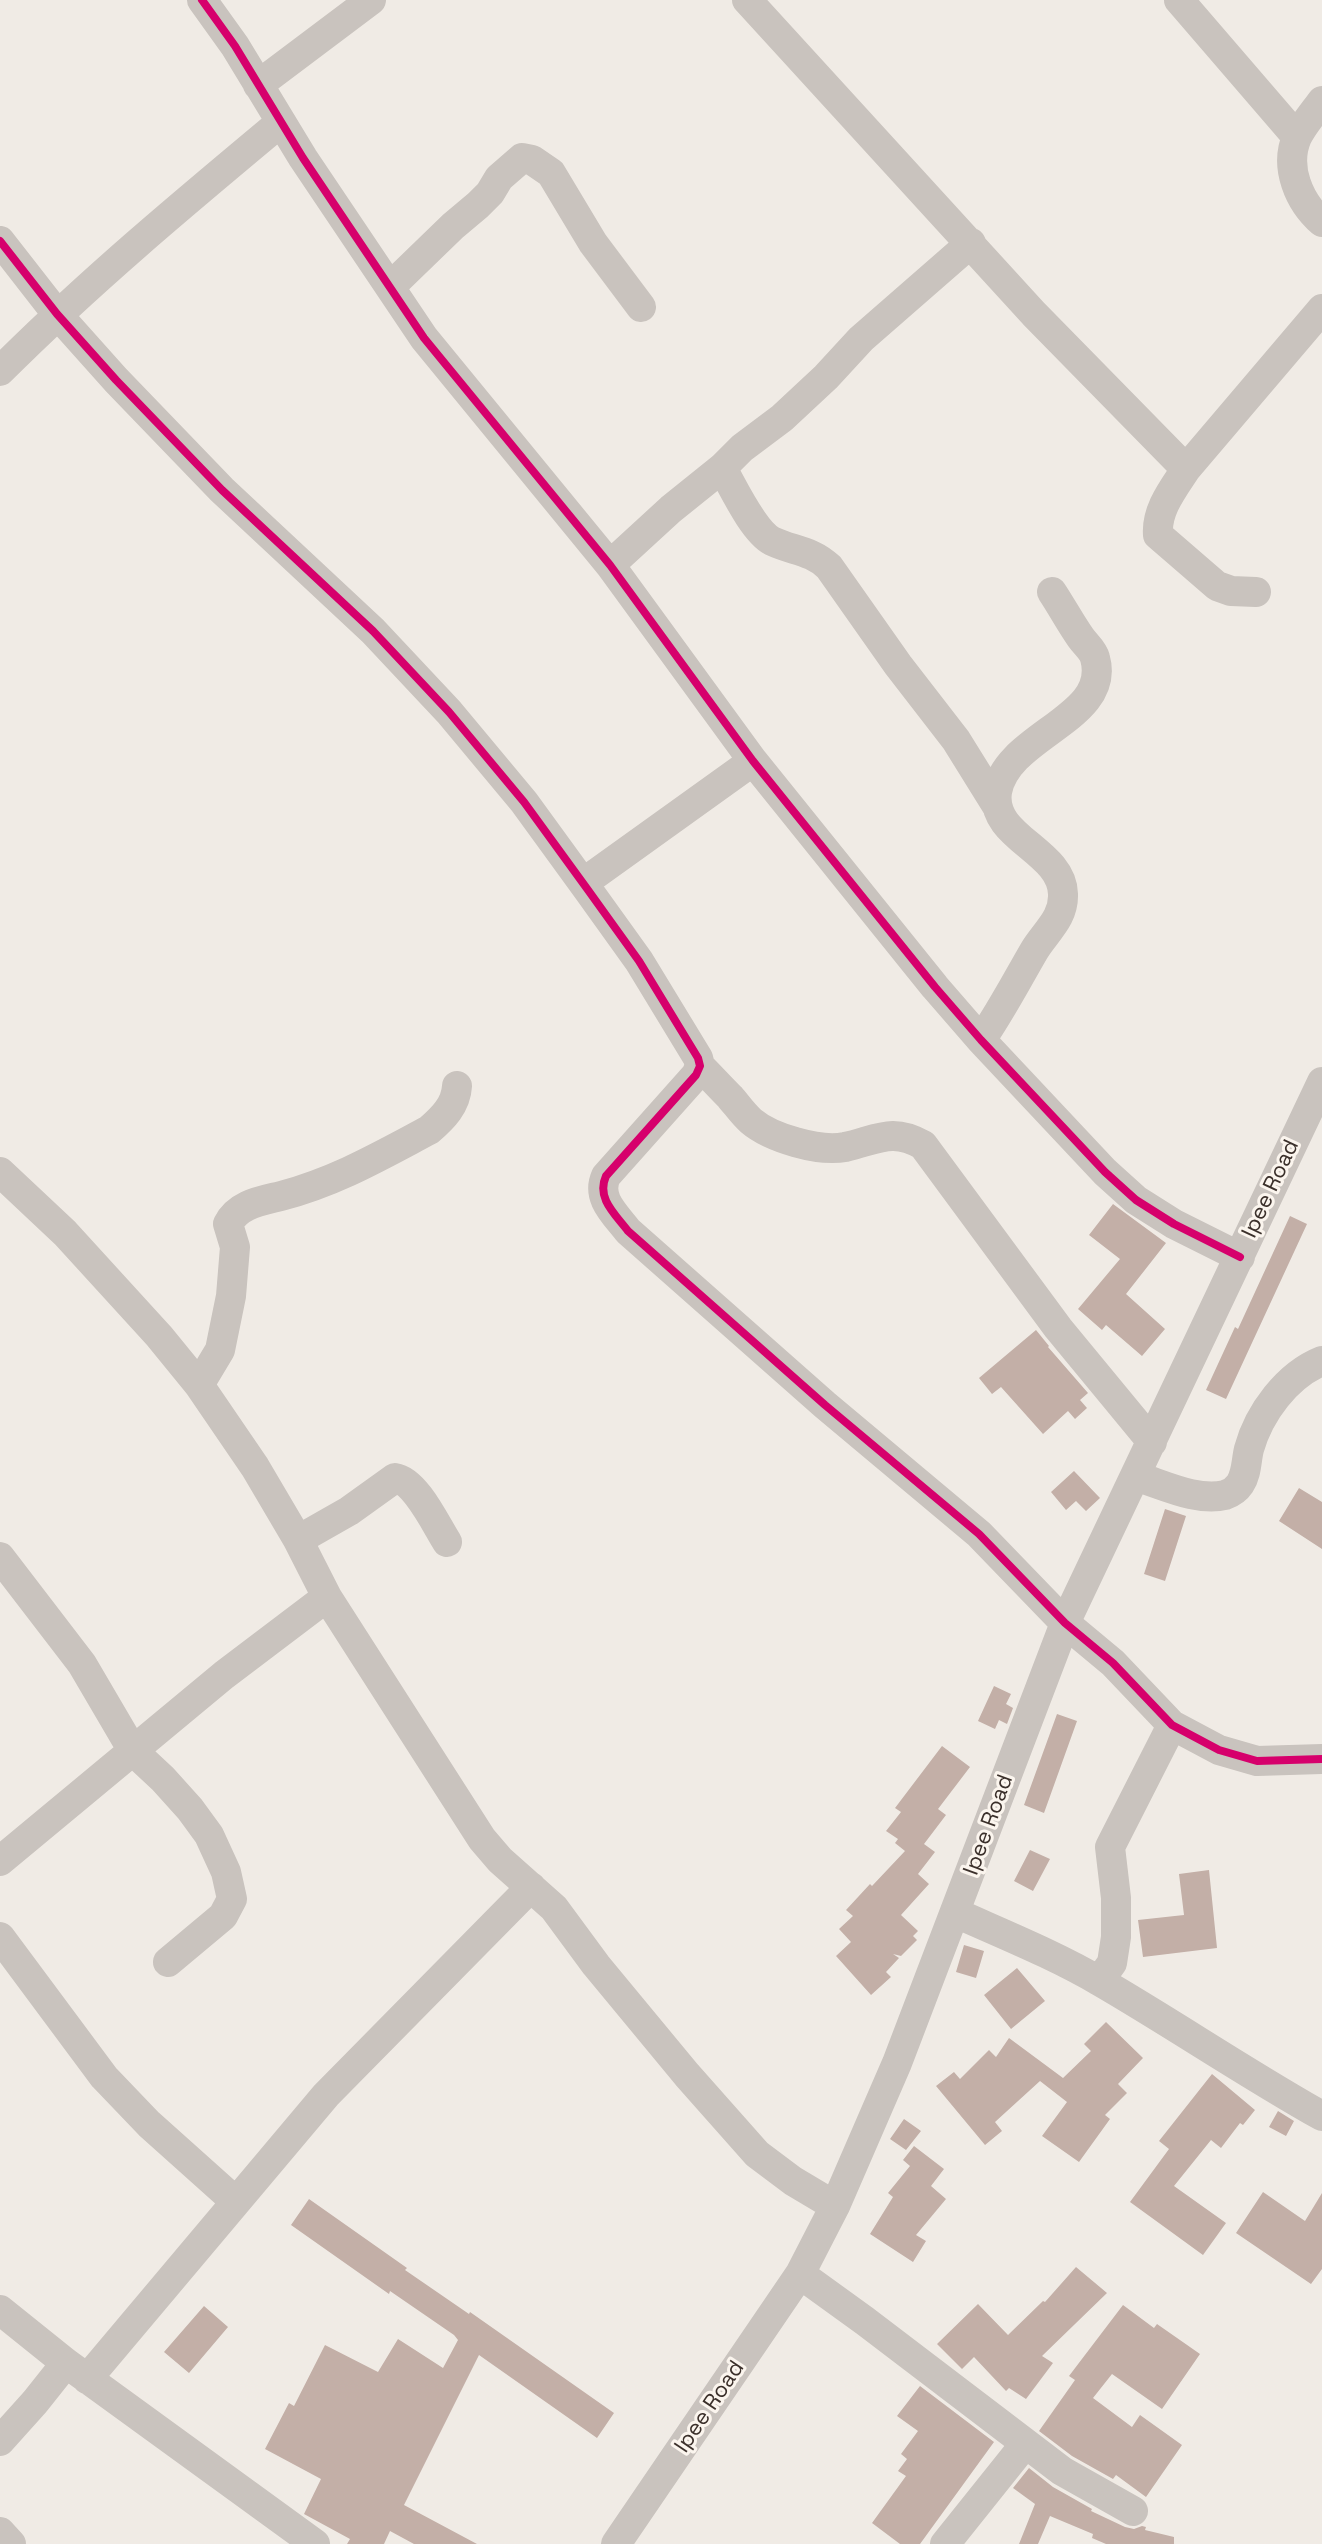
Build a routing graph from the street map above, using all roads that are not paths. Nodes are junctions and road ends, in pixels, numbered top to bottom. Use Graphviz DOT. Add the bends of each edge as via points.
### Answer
graph roads {
  1 [pos="202,0"];
  2 [pos="747,0"];
  3 [pos="1179,0"];
  4 [pos="362,2"];
  5 [pos="258,85"];
  6 [pos="1322,101"];
  7 [pos="281,122"];
  8 [pos="1297,137"];
  9 [pos="1322,222"];
  10 [pos="0,241"];
  11 [pos="971,243"];
  12 [pos="390,287"];
  13 [pos="641,307"];
  14 [pos="1322,309"];
  15 [pos="57,314"];
  16 [pos="0,371"];
  17 [pos="722,468"];
  18 [pos="1186,469"];
  19 [pos="610,565"];
  20 [pos="1052,592"];
  21 [pos="1256,592"];
  22 [pos="753,761"];
  23 [pos="997,806"];
  24 [pos="583,883"];
  25 [pos="981,1040"];
  26 [pos="700,1066"];
  27 [pos="1322,1082"];
  28 [pos="457,1086"];
  29 [pos="0,1172"];
  30 [pos="1240,1257"];
  31 [pos="1322,1361"];
  32 [pos="199,1385"];
  33 [pos="1152,1442"];
  34 [pos="1135,1476"];
  35 [pos="298,1540"];
  36 [pos="447,1542"];
  37 [pos="0,1557"];
  38 [pos="327,1597"];
  39 [pos="1065,1623"];
  40 [pos="1172,1725"];
  41 [pos="133,1751"];
  42 [pos="1322,1759"];
  43 [pos="0,1861"];
  44 [pos="531,1887"];
  45 [pos="956,1913"];
  46 [pos="0,1937"];
  47 [pos="168,1962"];
  48 [pos="1099,1981"];
  49 [pos="1322,2116"];
  50 [pos="235,2201"];
  51 [pos="835,2206"];
  52 [pos="800,2274"];
  53 [pos="0,2310"];
  54 [pos="77,2371"];
  55 [pos="0,2441"];
  56 [pos="1025,2444"];
  57 [pos="1133,2511"];
  58 [pos="0,2532"];
  59 [pos="11,2544"];
  60 [pos="315,2544"];
  61 [pos="616,2544"];
  62 [pos="945,2544"];
  1 -- 5 [label="street"];
  2 -- 11 [label="street"];
  3 -- 8 [label="street"];
  4 -- 5 [label="street"];
  5 -- 7 [label="street"];
  6 -- 8 [label="street"];
  7 -- 12 [label="street"];
  7 -- 15 [label="street"];
  8 -- 9 [label="street" via="1294,178 1302,199"];
  10 -- 15 [label="street"];
  11 -- 17 [label="street"];
  11 -- 18 [label="street"];
  12 -- 13 [label="street" via="522,158 551,173 593,243"];
  12 -- 19 [label="street" via="424,338"];
  14 -- 18 [label="street"];
  15 -- 16 [label="street"];
  15 -- 24 [label="street" via="222,490 373,631 427,689 524,802"];
  17 -- 19 [label="street"];
  17 -- 23 [label="street" via="770,540 817,556 829,567 956,740"];
  18 -- 21 [label="street" via="1161,512 1158,535 1217,586"];
  19 -- 22 [label="street"];
  20 -- 23 [label="street" via="1095,654 1098,673 1085,702 1026,747 1010,766 997,791"];
  22 -- 24 [label="street"];
  22 -- 25 [label="street"];
  23 -- 25 [label="street" via="1003,820 1060,873 1064,893 1062,911"];
  24 -- 26 [label="street" via="639,961"];
  25 -- 30 [label="street" via="1136,1200"];
  26 -- 33 [label="street" via="749,1120 783,1137 841,1148 890,1135 908,1136 923,1145 1058,1328"];
  26 -- 39 [label="street" via="606,1176 603,1198 628,1231 667,1267 979,1534"];
  27 -- 30 [label="street, Ipee Road"];
  28 -- 32 [label="street" via="452,1104 429,1130 332,1181 248,1205 232,1215 231,1296 220,1350"];
  29 -- 32 [label="street" via="65,1233"];
  30 -- 33 [label="street, Ipee Road"];
  31 -- 34 [label="street" via="1281,1390 1233,1492 1192,1494"];
  32 -- 35 [label="street"];
  33 -- 34 [label="street, Ipee Road"];
  34 -- 39 [label="street, Ipee Road"];
  35 -- 36 [label="street" via="395,1478 408,1483"];
  35 -- 38 [label="street"];
  37 -- 41 [label="street" via="82,1664"];
  38 -- 41 [label="street"];
  38 -- 44 [label="street" via="482,1839"];
  39 -- 40 [label="street" via="1113,1663"];
  39 -- 45 [label="street, Ipee Road"];
  40 -- 42 [label="street" via="1219,1750 1257,1761"];
  40 -- 48 [label="street" via="1110,1847 1116,1937 1112,1963"];
  41 -- 43 [label="street"];
  41 -- 47 [label="street" via="209,1835 232,1899 223,1916"];
  44 -- 50 [label="street" via="326,2095"];
  44 -- 51 [label="street" via="554,1908 747,2143 793,2181"];
  45 -- 48 [label="street"];
  45 -- 51 [label="street, Ipee Road"];
  46 -- 50 [label="street" via="104,2077"];
  48 -- 49 [label="street"];
  50 -- 54 [label="street"];
  51 -- 52 [label="street, Ipee Road"];
  52 -- 56 [label="street"];
  52 -- 61 [label="street, Ipee Road"];
  53 -- 54 [label="street"];
  54 -- 55 [label="street" via="35,2402"];
  54 -- 60 [label="street"];
  56 -- 57 [label="street"];
  56 -- 62 [label="street"];
  58 -- 59 [label="street"];
}
